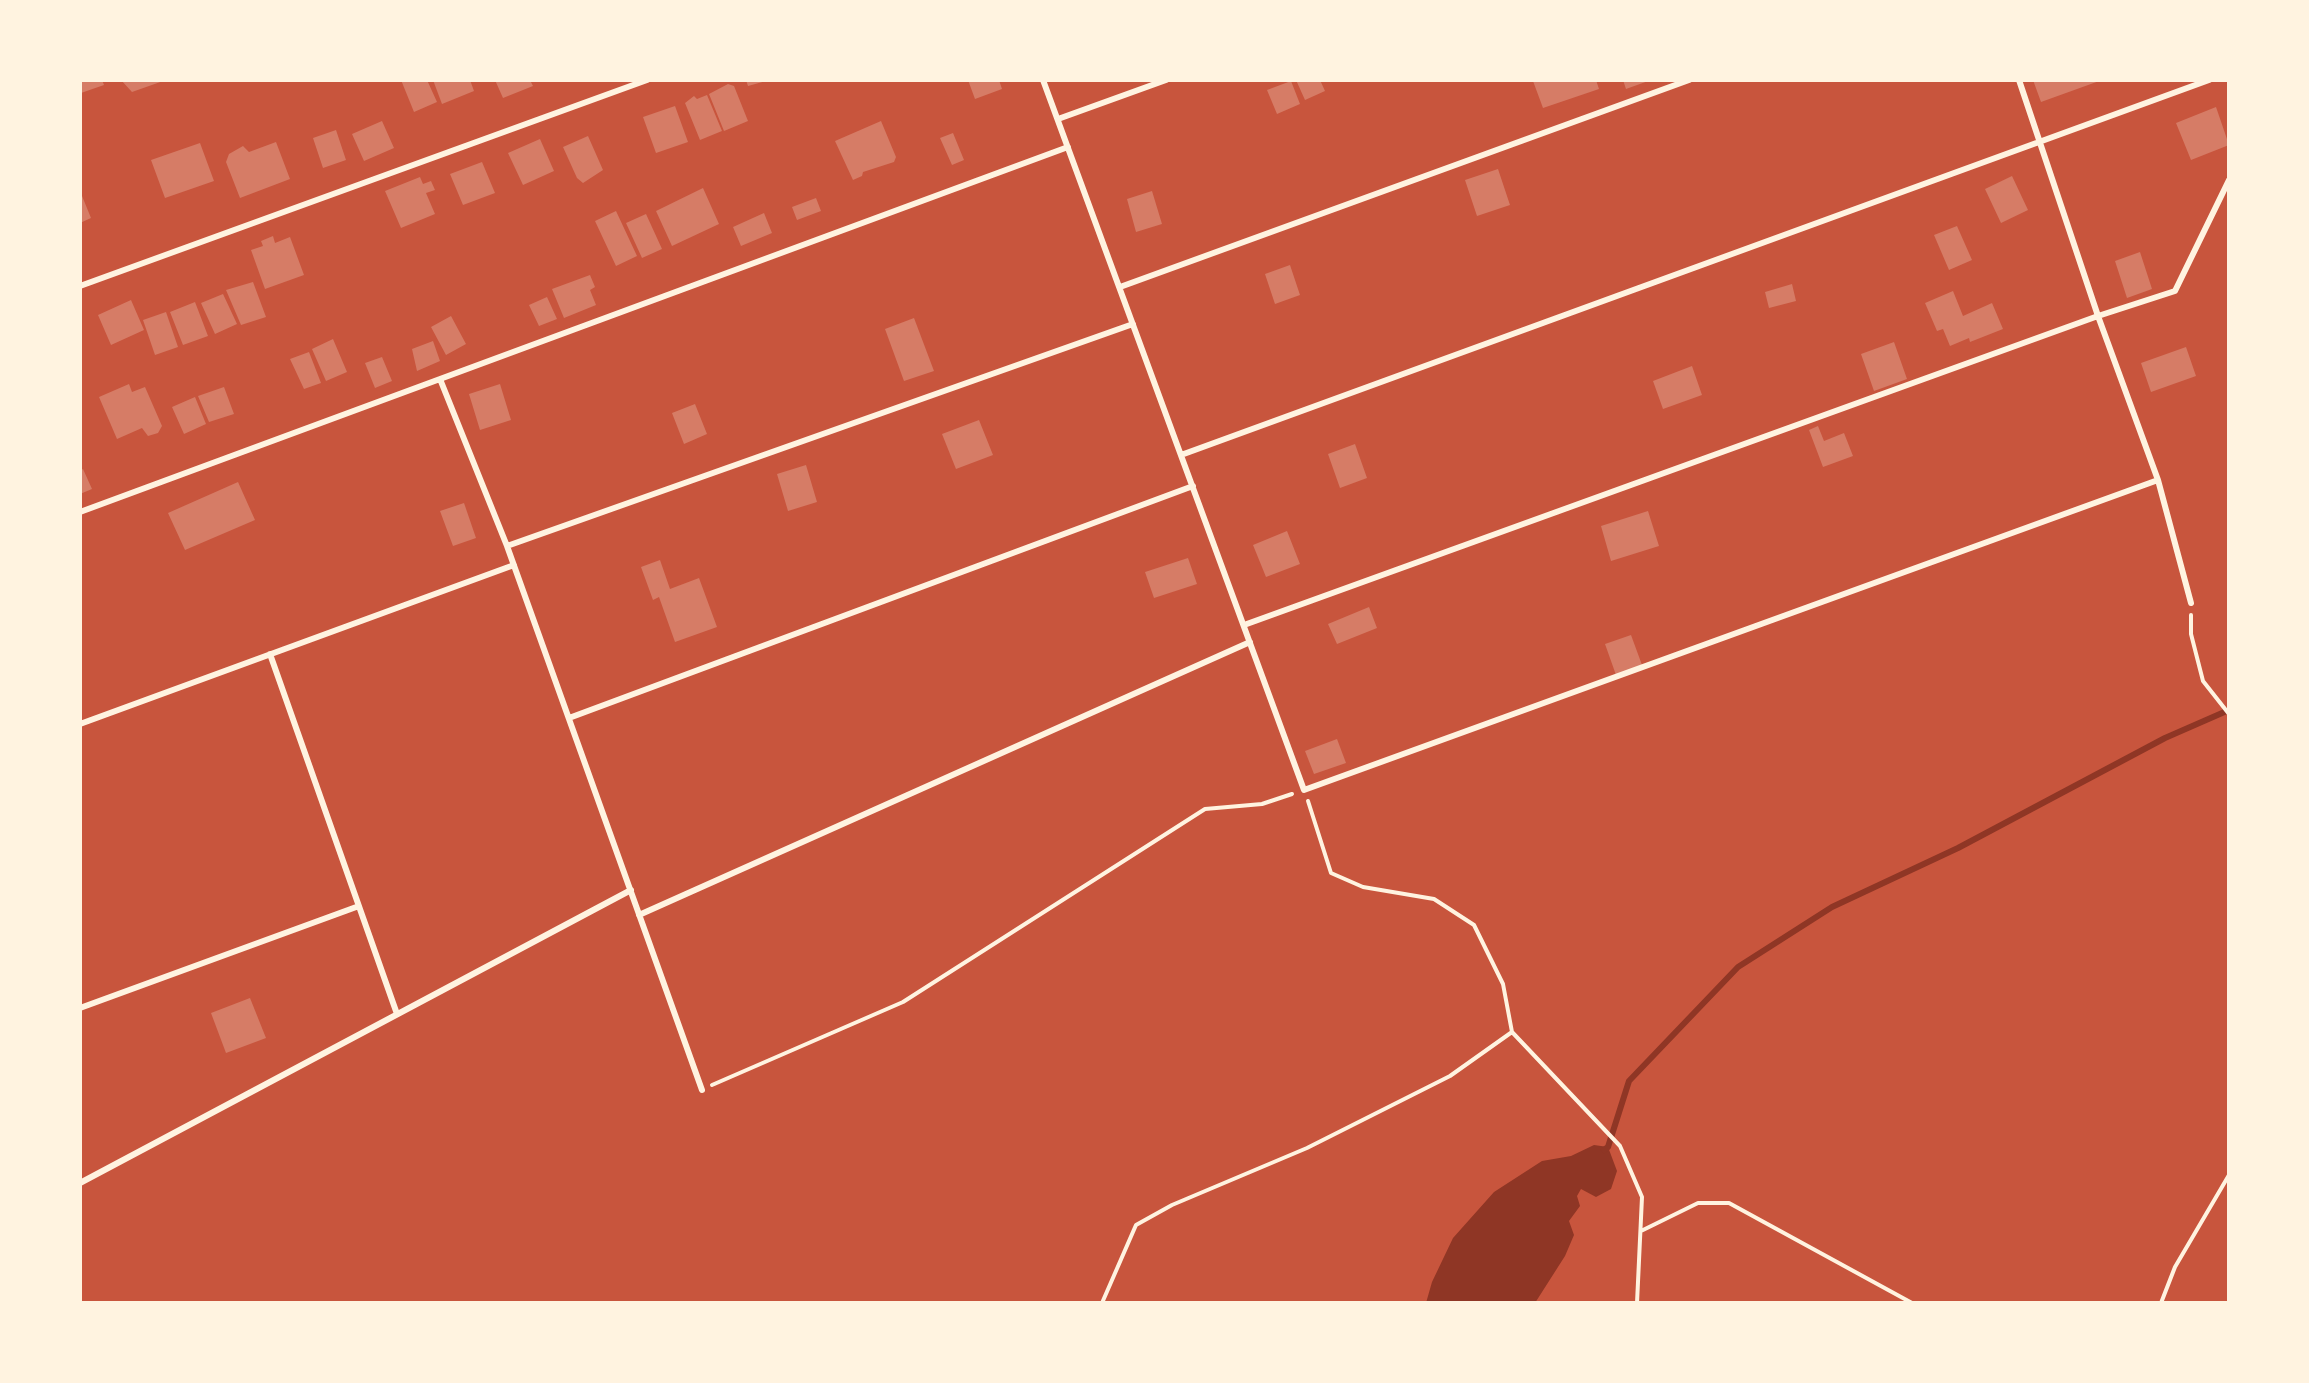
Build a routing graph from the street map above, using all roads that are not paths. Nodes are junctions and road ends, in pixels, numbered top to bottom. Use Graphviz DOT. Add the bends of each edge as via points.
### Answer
graph roads {
  1 [pos="647,80"];
  2 [pos="1043,80"];
  3 [pos="1166,80"];
  4 [pos="1689,80"];
  5 [pos="2019,80"];
  6 [pos="2209,80"];
  7 [pos="1058,119"];
  8 [pos="2041,141"];
  9 [pos="1068,147"];
  10 [pos="2229,180"];
  11 [pos="80,286"];
  12 [pos="1120,287"];
  13 [pos="2098,316"];
  14 [pos="1133,324"];
  15 [pos="440,379"];
  16 [pos="1181,455"];
  17 [pos="2158,480"];
  18 [pos="1193,486"];
  19 [pos="80,512"];
  20 [pos="507,546"];
  21 [pos="514,565"];
  22 [pos="2191,603"];
  23 [pos="1244,625"];
  24 [pos="1250,642"];
  25 [pos="270,654"];
  26 [pos="569,718"];
  27 [pos="80,724"];
  28 [pos="631,890"];
  29 [pos="359,906"];
  30 [pos="639,915"];
  31 [pos="80,1008"];
  32 [pos="397,1014"];
  33 [pos="702,1090"];
  34 [pos="80,1183"];
  1 -- 11 [label="lane"];
  2 -- 7 [label="lane"];
  3 -- 7 [label="lane"];
  4 -- 12 [label="lane"];
  5 -- 8 [label="lane"];
  6 -- 8 [label="lane"];
  7 -- 9 [label="lane"];
  8 -- 13 [label="lane"];
  8 -- 16 [label="lane"];
  9 -- 12 [label="lane"];
  9 -- 15 [label="lane"];
  10 -- 13 [label="lane" via="2175,291"];
  12 -- 14 [label="lane"];
  13 -- 17 [label="lane"];
  13 -- 23 [label="lane"];
  14 -- 16 [label="lane"];
  14 -- 20 [label="lane"];
  15 -- 19 [label="lane"];
  15 -- 20 [label="lane"];
  16 -- 18 [label="lane"];
  17 -- 22 [label="lane"];
  17 -- 24 [label="lane" via="1304,790"];
  18 -- 23 [label="lane"];
  18 -- 26 [label="lane"];
  20 -- 21 [label="lane"];
  21 -- 25 [label="lane"];
  21 -- 26 [label="lane"];
  23 -- 24 [label="lane"];
  24 -- 30 [label="lane"];
  25 -- 27 [label="lane"];
  25 -- 29 [label="lane"];
  26 -- 28 [label="lane"];
  28 -- 30 [label="lane"];
  28 -- 32 [label="lane"];
  29 -- 31 [label="lane"];
  29 -- 32 [label="lane"];
  30 -- 33 [label="lane"];
  32 -- 34 [label="lane"];
}
